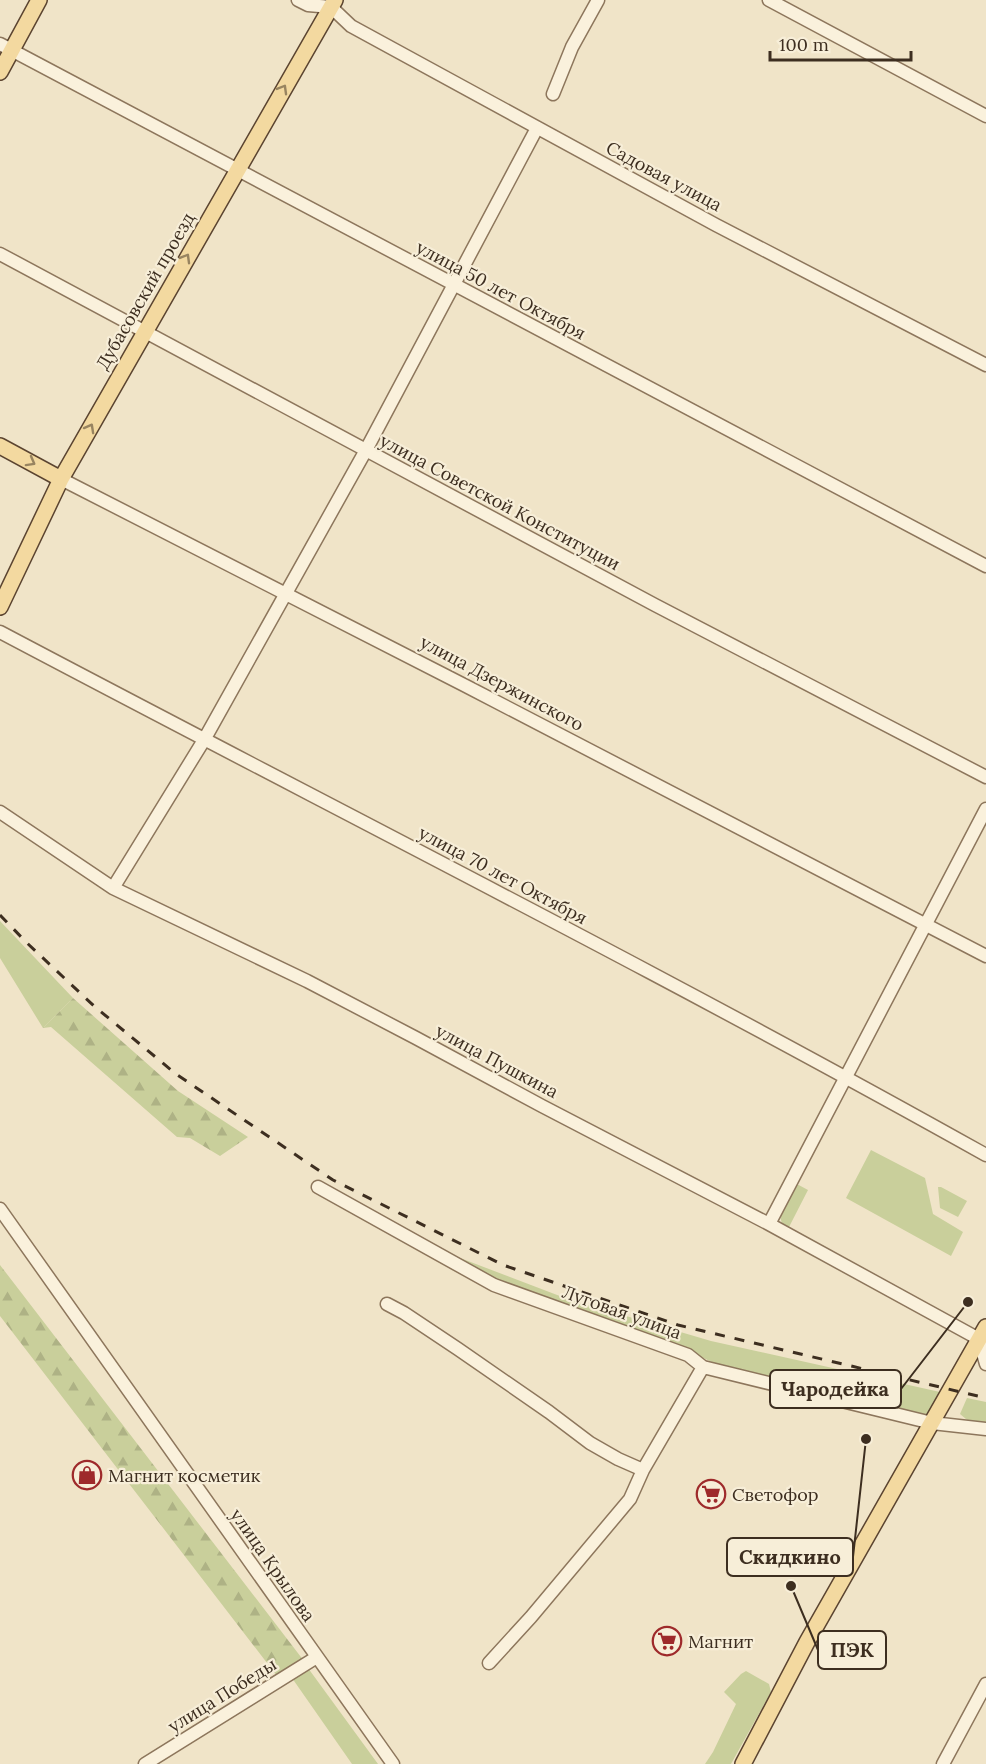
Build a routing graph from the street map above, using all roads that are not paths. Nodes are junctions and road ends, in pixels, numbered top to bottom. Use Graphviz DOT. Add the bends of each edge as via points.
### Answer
graph roads {
  1 [pos="39,0"];
  2 [pos="298,0"];
  3 [pos="598,0"];
  4 [pos="769,0"];
  5 [pos="331,2"];
  6 [pos="6,48"];
  7 [pos="0,72"];
  8 [pos="553,94"];
  9 [pos="986,117"];
  10 [pos="537,128"];
  11 [pos="236,171"];
  12 [pos="0,254"];
  13 [pos="452,284"];
  14 [pos="145,332"];
  15 [pos="986,365"];
  16 [pos="0,446"];
  17 [pos="366,450"];
  18 [pos="61,479"];
  19 [pos="986,566"];
  20 [pos="285,592"];
  21 [pos="0,607"];
  22 [pos="0,632"];
  23 [pos="204,740"];
  24 [pos="986,777"];
  25 [pos="986,809"];
  26 [pos="0,812"];
  27 [pos="114,888"];
  28 [pos="927,925"];
  29 [pos="986,956"];
  30 [pos="848,1077"];
  31 [pos="986,1155"];
  32 [pos="318,1187"];
  33 [pos="0,1209"];
  34 [pos="769,1224"];
  35 [pos="387,1304"];
  36 [pos="983,1333"];
  37 [pos="986,1364"];
  38 [pos="703,1367"];
  39 [pos="932,1424"];
  40 [pos="986,1429"];
  41 [pos="643,1470"];
  42 [pos="317,1658"];
  43 [pos="489,1663"];
  44 [pos="986,1684"];
  45 [pos="145,1764"];
  46 [pos="393,1764"];
  47 [pos="743,1764"];
  48 [pos="944,1764"];
  1 -- 6 [label="main road"];
  2 -- 5 [label="street" via="308,5"];
  3 -- 8 [label="street" via="572,47"];
  4 -- 9 [label="street"];
  5 -- 10 [label="street, Садовая улица" via="351,26"];
  11 -- 5 [label="main road, Дубасовский проезд, one-way"];
  6 -- 7 [label="main road"];
  6 -- 11 [label="street, улица 50 лет Октября"];
  10 -- 13 [label="street"];
  10 -- 15 [label="street, Садовая улица"];
  11 -- 13 [label="street, улица 50 лет Октября"];
  14 -- 11 [label="main road, Дубасовский проезд, one-way"];
  12 -- 14 [label="street, улица Советской Конституции"];
  13 -- 17 [label="street"];
  13 -- 19 [label="street, улица 50 лет Октября"];
  14 -- 17 [label="street, улица Советской Конституции"];
  18 -- 14 [label="main road, Дубасовский проезд, one-way"];
  16 -- 18 [label="main road, улица Дзержинского, one-way"];
  17 -- 20 [label="street"];
  17 -- 24 [label="street, улица Советской Конституции"];
  18 -- 20 [label="street, улица Дзержинского"];
  18 -- 21 [label="main road, Дубасовский проезд"];
  20 -- 23 [label="street"];
  20 -- 28 [label="street, улица Дзержинского"];
  22 -- 23 [label="street, улица 70 лет Октября"];
  23 -- 27 [label="street"];
  23 -- 30 [label="street, улица 70 лет Октября"];
  25 -- 28 [label="street"];
  26 -- 27 [label="street, улица Пушкина"];
  27 -- 34 [label="street, улица Пушкина" via="308,981"];
  28 -- 29 [label="street, улица Дзержинского"];
  28 -- 30 [label="street"];
  30 -- 31 [label="street, улица 70 лет Октября"];
  30 -- 34 [label="street"];
  32 -- 38 [label="street, Луговая улица" via="494,1285 688,1355"];
  33 -- 42 [label="street, улица Крылова"];
  34 -- 36 [label="street, улица Пушкина"];
  35 -- 41 [label="street" via="476,1361 590,1443"];
  36 -- 37 [label="street"];
  36 -- 39 [label="main road"];
  38 -- 39 [label="street, Луговая улица"];
  38 -- 41 [label="street"];
  39 -- 40 [label="street, Луговая улица"];
  39 -- 47 [label="main road" via="807,1642"];
  41 -- 43 [label="street" via="630,1499"];
  42 -- 45 [label="street, улица Победы"];
  42 -- 46 [label="street, улица Крылова"];
  44 -- 48 [label="street"];
}
